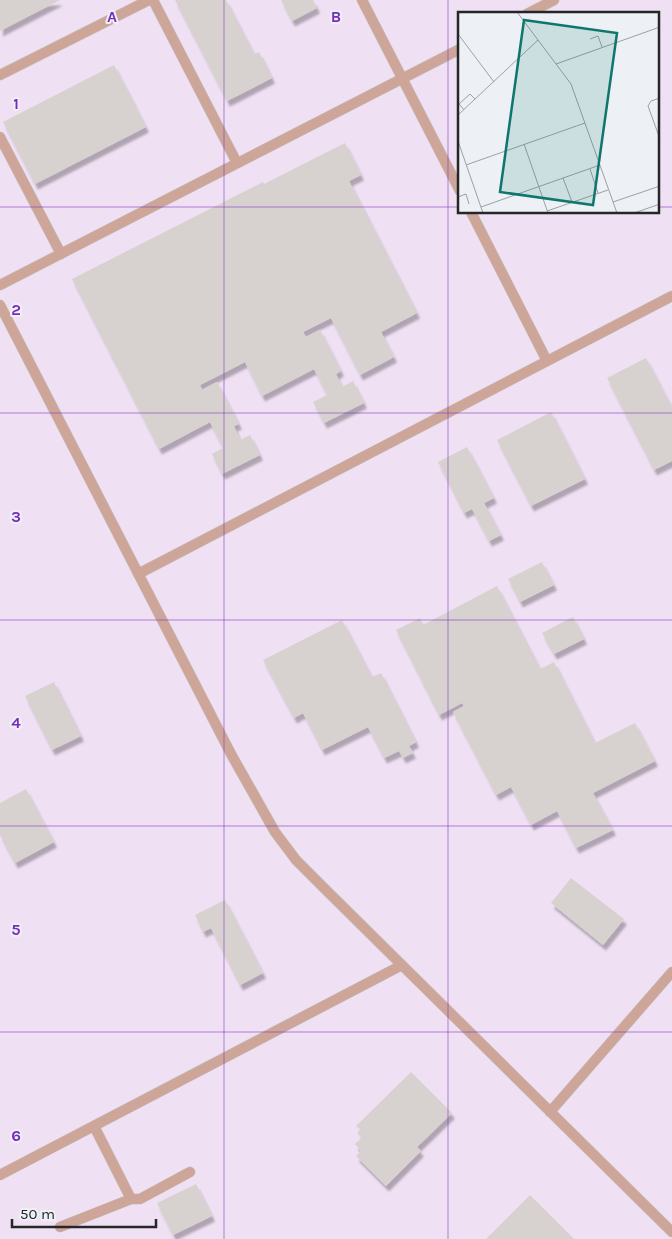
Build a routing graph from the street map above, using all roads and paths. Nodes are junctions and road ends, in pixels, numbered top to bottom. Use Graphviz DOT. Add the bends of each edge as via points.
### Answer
graph roads {
  1 [pos="149,0"];
  2 [pos="153,0"];
  3 [pos="362,0"];
  4 [pos="554,0"];
  5 [pos="531,12"];
  6 [pos="458,50"];
  7 [pos="0,75"];
  8 [pos="402,79"];
  9 [pos="0,137"];
  10 [pos="237,163"];
  11 [pos="458,187"];
  12 [pos="472,214"];
  13 [pos="61,254"];
  14 [pos="0,285"];
  15 [pos="672,296"];
  16 [pos="0,305"];
  17 [pos="547,361"];
  18 [pos="138,574"];
  19 [pos="402,965"];
  20 [pos="672,972"];
  21 [pos="550,1112"];
  22 [pos="94,1126"];
  23 [pos="190,1172"];
  24 [pos="0,1175"];
  25 [pos="131,1199"];
  26 [pos="60,1227"];
  27 [pos="672,1232"];
  1 -- 7 [label="lane"];
  2 -- 10 [label="lane"];
  3 -- 8 [label="lane"];
  4 -- 5 [label="lane"];
  6 -- 8 [label="lane"];
  8 -- 10 [label="lane"];
  8 -- 11 [label="lane"];
  9 -- 13 [label="lane"];
  10 -- 13 [label="lane"];
  12 -- 17 [label="lane"];
  13 -- 14 [label="lane"];
  15 -- 17 [label="lane"];
  16 -- 18 [label="lane"];
  17 -- 18 [label="lane"];
  18 -- 19 [label="lane" via="231,754 276,832 296,860"];
  19 -- 21 [label="lane"];
  19 -- 22 [label="lane"];
  20 -- 21 [label="lane"];
  21 -- 27 [label="lane"];
  22 -- 24 [label="lane"];
  22 -- 25 [label="lane"];
  23 -- 25 [label="lane" via="140,1199"];
  25 -- 26 [label="lane"];
}
